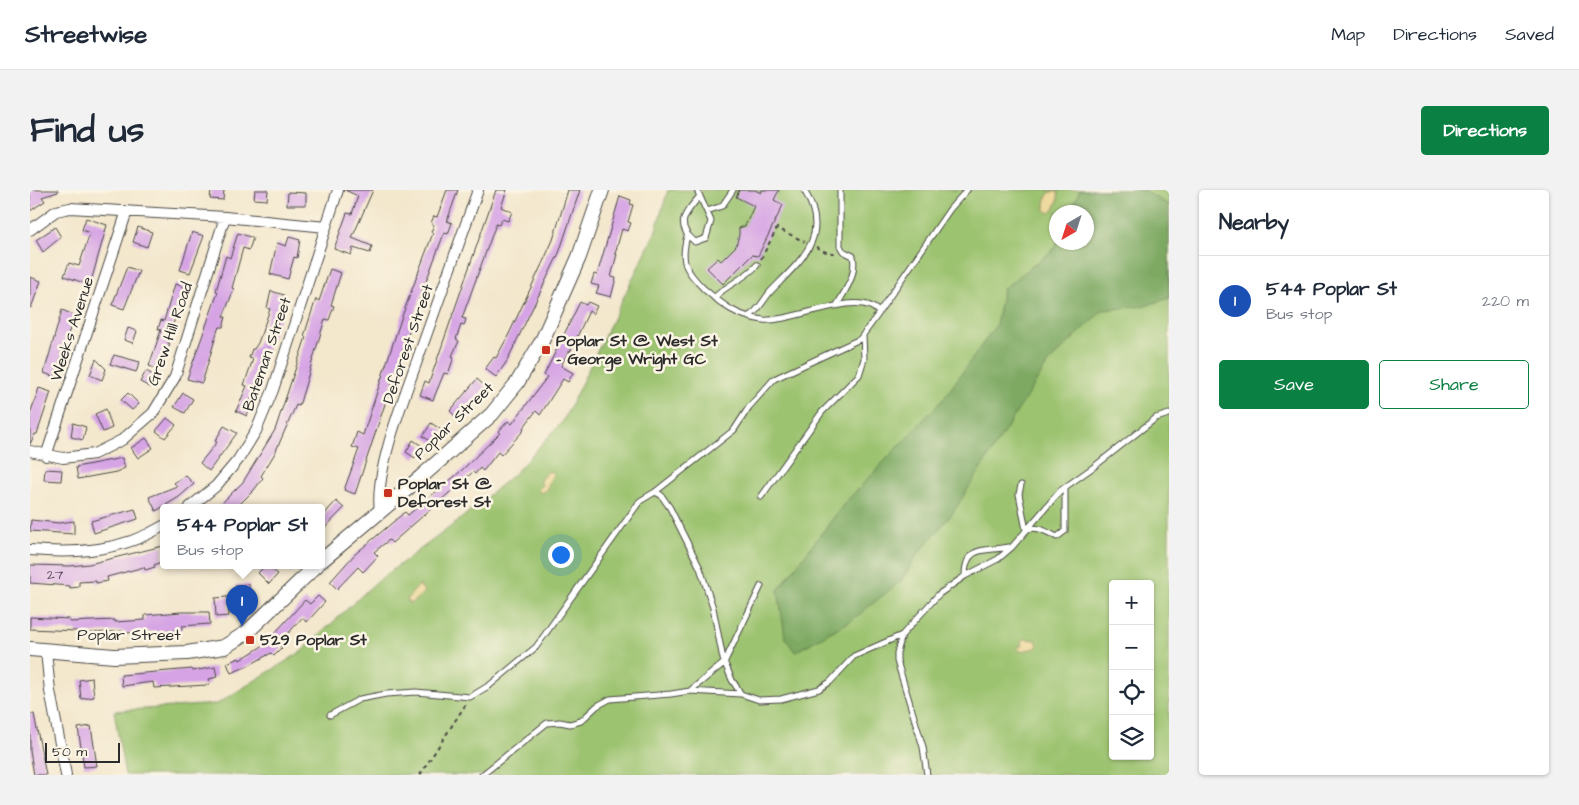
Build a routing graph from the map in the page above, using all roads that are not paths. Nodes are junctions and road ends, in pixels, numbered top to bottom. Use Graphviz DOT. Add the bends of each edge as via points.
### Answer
graph roads {
  1 [pos="338,190"];
  2 [pos="478,190"];
  3 [pos="602,190"];
  4 [pos="697,190"];
  5 [pos="733,190"];
  6 [pos="804,190"];
  7 [pos="840,190"];
  8 [pos="966,190"];
  9 [pos="700,196"];
  10 [pos="127,211"];
  11 [pos="707,211"];
  12 [pos="225,217"];
  13 [pos="326,227"];
  14 [pos="30,230"];
  15 [pos="687,236"];
  16 [pos="757,264"];
  17 [pos="714,298"];
  18 [pos="837,305"];
  19 [pos="879,312"];
  20 [pos="748,316"];
  21 [pos="863,335"];
  22 [pos="1169,414"];
  23 [pos="30,451"];
  24 [pos="46,456"];
  25 [pos="1021,486"];
  26 [pos="1065,487"];
  27 [pos="655,492"];
  28 [pos="760,497"];
  29 [pos="194,504"];
  30 [pos="380,511"];
  31 [pos="160,528"];
  32 [pos="1026,530"];
  33 [pos="1012,547"];
  34 [pos="30,550"];
  35 [pos="325,558"];
  36 [pos="313,569"];
  37 [pos="965,576"];
  38 [pos="761,586"];
  39 [pos="902,634"];
  40 [pos="30,649"];
  41 [pos="46,651"];
  42 [pos="724,663"];
  43 [pos="690,690"];
  44 [pos="741,694"];
  45 [pos="330,715"];
  46 [pos="66,775"];
  47 [pos="482,775"];
  48 [pos="927,775"];
  1 -- 13 [label="street, Bateman Street"];
  2 -- 30 [label="street, Deforest Street" via="403,402 381,475 377,495"];
  3 -- 30 [label="street, Poplar Street" via="579,257 542,341 517,383 492,414"];
  4 -- 9 [label="lane"];
  5 -- 11 [label="lane" via="722,206"];
  6 -- 20 [label="lane" via="816,217 816,230 810,244 801,260 761,302 756,312"];
  7 -- 18 [label="lane" via="840,246 853,256 854,264 852,277"];
  8 -- 19 [label="lane"];
  9 -- 11 [label="lane"];
  9 -- 15 [label="lane" via="685,212 683,228"];
  10 -- 12 [label="street"];
  10 -- 14 [label="street" via="70,208 56,211"];
  10 -- 24 [label="street, Weeks Avenue"];
  11 -- 15 [label="lane" via="711,221 706,238 695,242"];
  12 -- 13 [label="street"];
  12 -- 24 [label="street, Grew Hill Road" via="175,377 153,413 122,440 94,454 63,458"];
  13 -- 29 [label="street, Bateman Street" via="273,390 256,431 216,486"];
  15 -- 17 [label="lane" via="684,262 689,273"];
  16 -- 17 [label="lane" via="748,276 732,283"];
  17 -- 20 [label="lane" via="735,313"];
  18 -- 19 [label="lane" via="867,304"];
  18 -- 20 [label="lane" via="782,318 765,320"];
  19 -- 21 [label="lane"];
  21 -- 27 [label="lane" via="774,379 734,430"];
  21 -- 28 [label="lane" via="864,359 859,375 822,412"];
  22 -- 26 [label="lane" via="1156,418"];
  23 -- 24 [label="street, Grew Hill Road"];
  25 -- 32 [label="lane" via="1019,494"];
  26 -- 32 [label="lane"];
  26 -- 32 [label="lane" via="1065,531 1057,537 1042,529 1032,527"];
  27 -- 42 [label="lane" via="661,494 670,508 700,568"];
  27 -- 45 [label="lane" via="640,501 627,517 536,647 512,669 470,698 416,692 386,694 360,699"];
  30 -- 35 [label="street, Poplar Street"];
  31 -- 34 [label="street" via="109,548 78,552"];
  32 -- 33 [label="lane"];
  33 -- 37 [label="lane" via="998,559"];
  33 -- 37 [label="lane" via="982,548 975,552 969,559"];
  36 -- 41 [label="street, Poplar Street" via="246,633 224,647 114,656"];
  37 -- 39 [label="lane" via="939,594"];
  38 -- 42 [label="lane"];
  39 -- 44 [label="lane" via="854,656 819,689 781,699 759,700"];
  39 -- 48 [label="lane" via="897,662 923,747"];
  40 -- 41 [label="street, Poplar Street"];
  41 -- 46 [label="street"];
  42 -- 43 [label="lane"];
  42 -- 44 [label="lane"];
  43 -- 44 [label="lane"];
  43 -- 47 [label="lane" via="610,699 597,706 581,722 547,723"];
}
